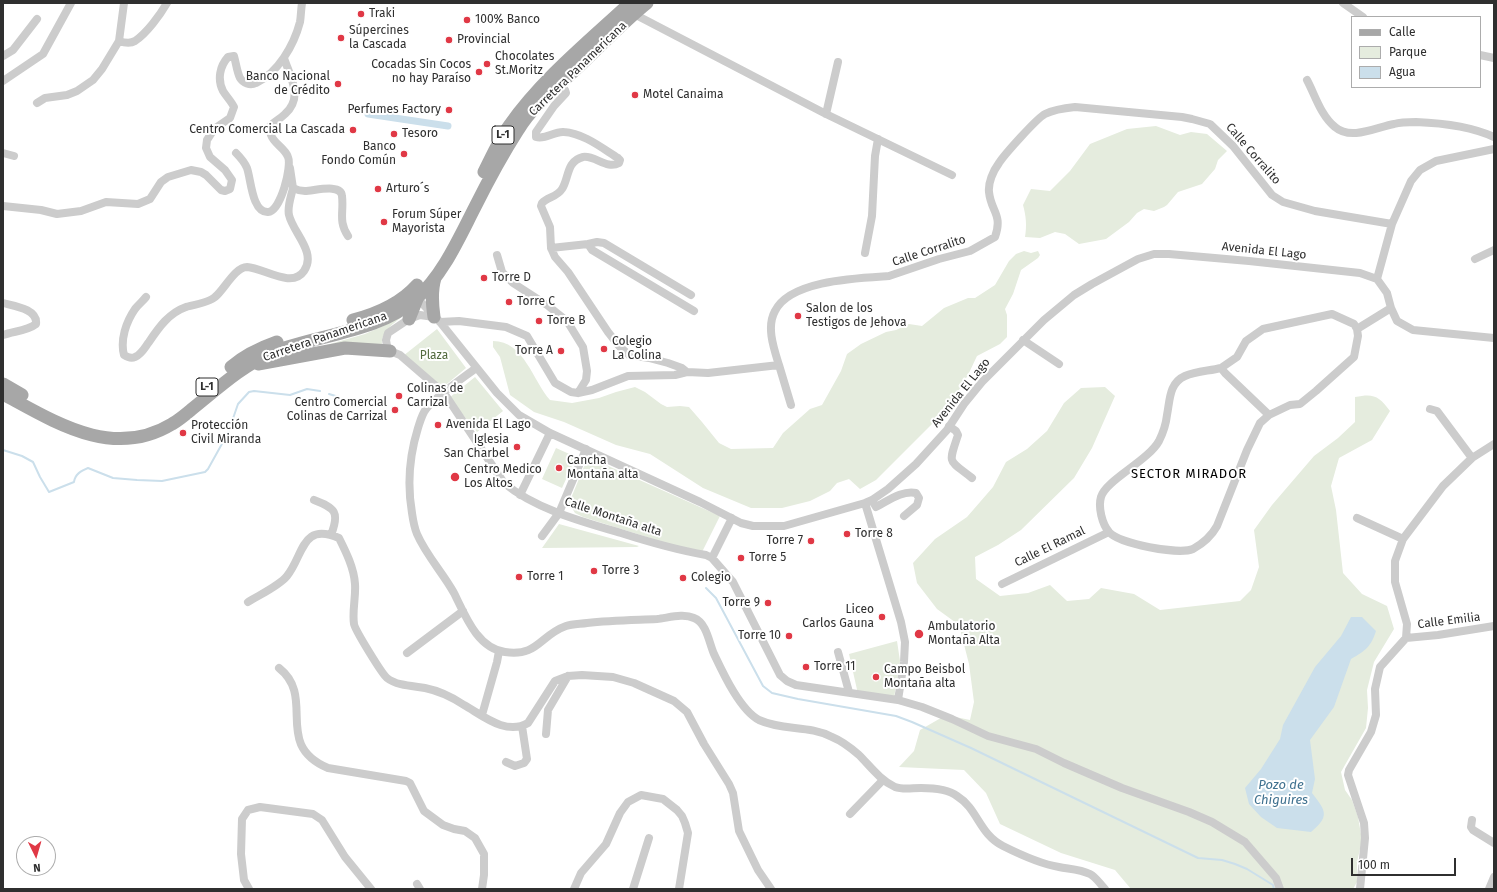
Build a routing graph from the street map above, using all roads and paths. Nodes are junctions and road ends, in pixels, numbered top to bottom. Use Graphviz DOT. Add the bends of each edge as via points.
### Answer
graph roads {
  1 [pos="72,3"];
  2 [pos="124,3"];
  3 [pos="167,3"];
  4 [pos="302,3"];
  5 [pos="647,3"];
  6 [pos="1343,3"];
  7 [pos="632,9"];
  8 [pos="1362,16"];
  9 [pos="37,19"];
  10 [pos="119,41"];
  11 [pos="1481,55"];
  12 [pos="3,56"];
  13 [pos="284,58"];
  14 [pos="1494,58"];
  15 [pos="838,62"];
  16 [pos="1307,80"];
  17 [pos="3,81"];
  18 [pos="560,83"];
  19 [pos="37,103"];
  20 [pos="826,114"];
  21 [pos="1494,137"];
  22 [pos="878,139"];
  23 [pos="1494,148"];
  24 [pos="3,153"];
  25 [pos="236,153"];
  26 [pos="14,156"];
  27 [pos="290,168"];
  28 [pos="952,175"];
  29 [pos="293,188"];
  30 [pos="3,206"];
  31 [pos="1392,224"];
  32 [pos="348,236"];
  33 [pos="588,244"];
  34 [pos="551,248"];
  35 [pos="1494,250"];
  36 [pos="865,253"];
  37 [pos="497,255"];
  38 [pos="1475,259"];
  39 [pos="431,275"];
  40 [pos="1377,280"];
  41 [pos="414,295"];
  42 [pos="691,295"];
  43 [pos="146,297"];
  44 [pos="3,303"];
  45 [pos="1391,308"];
  46 [pos="694,311"];
  47 [pos="409,319"];
  48 [pos="437,319"];
  49 [pos="1357,329"];
  50 [pos="3,335"];
  51 [pos="1494,338"];
  52 [pos="1024,340"];
  53 [pos="390,351"];
  54 [pos="1059,364"];
  55 [pos="249,365"];
  56 [pos="780,365"];
  57 [pos="476,368"];
  58 [pos="1221,368"];
  59 [pos="687,372"];
  60 [pos="3,384"];
  61 [pos="444,392"];
  62 [pos="578,393"];
  63 [pos="3,394"];
  64 [pos="791,405"];
  65 [pos="1430,409"];
  66 [pos="1269,415"];
  67 [pos="949,426"];
  68 [pos="550,433"];
  69 [pos="1494,444"];
  70 [pos="586,449"];
  71 [pos="1472,458"];
  72 [pos="972,478"];
  73 [pos="520,495"];
  74 [pos="314,500"];
  75 [pos="869,502"];
  76 [pos="559,513"];
  77 [pos="904,516"];
  78 [pos="732,518"];
  79 [pos="1357,518"];
  80 [pos="1109,532"];
  81 [pos="331,535"];
  82 [pos="542,536"];
  83 [pos="1402,539"];
  84 [pos="712,558"];
  85 [pos="1002,584"];
  86 [pos="248,602"];
  87 [pos="464,611"];
  88 [pos="1494,626"];
  89 [pos="1406,638"];
  90 [pos="499,651"];
  91 [pos="838,652"];
  92 [pos="407,653"];
  93 [pos="279,668"];
  94 [pos="568,676"];
  95 [pos="849,692"];
  96 [pos="898,700"];
  97 [pos="482,715"];
  98 [pos="522,726"];
  99 [pos="546,734"];
  100 [pos="506,762"];
  101 [pos="883,780"];
  102 [pos="850,814"];
  103 [pos="1472,820"];
  104 [pos="649,838"];
  105 [pos="1494,843"];
  106 [pos="1494,877"];
  107 [pos="249,889"];
  108 [pos="371,889"];
  109 [pos="482,889"];
  110 [pos="574,889"];
  111 [pos="633,889"];
  112 [pos="679,889"];
  113 [pos="771,889"];
  114 [pos="1105,889"];
  115 [pos="1280,889"];
  116 [pos="1360,889"];
  117 [pos="1489,889"];
  1 -- 17 [label="street" via="43,54"];
  2 -- 10 [label="street"];
  3 -- 10 [label="street" via="161,14 135,41"];
  4 -- 13 [label="street" via="300,21"];
  5 -- 7 [label="main road, Carretera Panamericana / L-1"];
  6 -- 8 [label="street"];
  7 -- 18 [label="main road, Carretera Panamericana / L-1"];
  7 -- 20 [label="street"];
  7 -- 39 [label="main road, Carretera Panamericana / L-1" via="547,80 508,126"];
  9 -- 12 [label="street" via="13,50"];
  10 -- 19 [label="street" via="93,80 77,91 45,98"];
  11 -- 14 [label="street"];
  13 -- 27 [label="street" via="294,85 295,98 285,114 270,126 271,136 288,157"];
  13 -- 30 [label="street" via="263,80 252,85 240,78 234,56 228,57 220,70 223,90 234,107 230,118 214,129 207,140 206,148 210,157 232,180 230,189 221,190 206,175 191,170 168,177 161,182 150,199 138,204 106,202 81,211 57,214"];
  15 -- 20 [label="street"];
  16 -- 21 [label="street" via="1323,114 1335,128 1346,132 1354,133 1395,123 1417,122 1452,125 1484,132"];
  18 -- 34 [label="street" via="566,94 554,106 536,132 536,137 564,132 577,135 600,146 620,160 619,164 612,165 588,157 578,159 572,164 562,190 542,202 550,227"];
  18 -- 39 [label="main road, Carretera Panamericana / L-1" via="519,128 487,183 452,254"];
  20 -- 22 [label="street"];
  22 -- 28 [label="street"];
  22 -- 36 [label="street" via="872,216"];
  23 -- 31 [label="street" via="1436,161 1420,170 1411,181"];
  24 -- 26 [label="street"];
  25 -- 27 [label="street" via="243,160 252,193 263,211 268,212 277,206"];
  27 -- 29 [label="street"];
  29 -- 32 [label="street" via="300,191 339,190 343,202 342,225"];
  29 -- 43 [label="street" via="289,216 306,248 308,258 304,272 298,277 284,278 248,267 239,270 214,298 169,316 143,351 130,358 124,355 122,348 127,324 135,308"];
  31 -- 40 [label="street"];
  31 -- 56 [label="street, Calle Corralito" via="1315,211 1283,202 1272,195 1233,146 1210,124 1192,118 1075,107 1061,108 1044,114 999,163 990,181 989,192 998,217 995,237 970,251 908,268 896,274 825,282 790,296 774,311 772,319 771,338"];
  33 -- 34 [label="street"];
  33 -- 42 [label="street" via="604,244"];
  33 -- 46 [label="street" via="592,250"];
  34 -- 59 [label="street" via="619,346 629,355 668,363"];
  35 -- 38 [label="street"];
  37 -- 62 [label="street" via="502,272 513,284 567,321 582,347 587,371 586,380"];
  39 -- 41 [label="main road, Carretera Panamericana / L-1"];
  39 -- 48 [label="main road, L-1" via="432,304"];
  40 -- 45 [label="street" via="1387,293"];
  40 -- 52 [label="street, Avenida El Lago" via="1360,273 1154,254 1138,259 1074,295"];
  41 -- 47 [label="main road"];
  41 -- 48 [label="street, Avenida El Lago"];
  41 -- 55 [label="main road, Carretera Panamericana / L-1" via="405,308 376,322 282,349"];
  41 -- 60 [label="main road, Carretera Panamericana / L-1" via="366,316 260,348 234,365 166,419 143,429 110,431 81,425 65,419"];
  44 -- 50 [label="street" via="32,314 37,320 30,328"];
  45 -- 49 [label="street"];
  45 -- 51 [label="street" via="1397,321 1413,330"];
  47 -- 48 [label="street" via="420,315"];
  47 -- 53 [label="street" via="388,333 386,340"];
  48 -- 57 [label="street, Avenida El Lago"];
  48 -- 62 [label="street" via="506,327 527,336 555,383"];
  49 -- 58 [label="street" via="1354,324 1332,314 1262,329 1246,341 1237,357"];
  49 -- 66 [label="street" via="1354,357 1300,404 1290,405"];
  52 -- 54 [label="street"];
  52 -- 67 [label="street, Avenida El Lago" via="982,382"];
  53 -- 55 [label="main road" via="345,348"];
  53 -- 61 [label="street, Calle Montaña alta" via="400,355"];
  55 -- 63 [label="main road, Carretera Panamericana / L-1" via="173,424 145,435 128,438 106,438 60,425"];
  56 -- 59 [label="street" via="708,373"];
  56 -- 64 [label="street"];
  57 -- 61 [label="street"];
  57 -- 68 [label="street, Avenida El Lago" via="519,415"];
  58 -- 66 [label="street"];
  58 -- 80 [label="street" via="1195,372 1184,376 1176,383 1168,400 1167,414 1158,443 1103,492 1100,498 1101,515"];
  59 -- 62 [label="street" via="675,375 628,376"];
  61 -- 73 [label="street, Calle Montaña alta" via="504,483"];
  61 -- 87 [label="street" via="425,410 418,430 409,465 410,496 418,536"];
  65 -- 71 [label="street" via="1437,411"];
  66 -- 80 [label="street" via="1260,423 1247,450 1217,526 1200,544 1183,551 1170,550 1126,542"];
  67 -- 72 [label="street" via="958,435 950,458"];
  67 -- 75 [label="street, Avenida El Lago" via="916,464"];
  68 -- 70 [label="street, Avenida El Lago"];
  68 -- 73 [label="street"];
  69 -- 71 [label="street"];
  70 -- 76 [label="street"];
  70 -- 78 [label="street, Avenida El Lago"];
  71 -- 83 [label="street" via="1443,486"];
  73 -- 76 [label="street, Calle Montaña alta"];
  74 -- 81 [label="street" via="334,511 335,525"];
  75 -- 77 [label="street" via="876,507 902,494 916,493 919,498 917,505"];
  75 -- 78 [label="street, Avenida El Lago" via="784,526 753,526"];
  75 -- 96 [label="street" via="905,642"];
  76 -- 82 [label="street"];
  76 -- 84 [label="street, Calle Montaña alta" via="652,543"];
  78 -- 84 [label="street"];
  79 -- 83 [label="street"];
  80 -- 85 [label="street, Calle El Ramal"];
  81 -- 86 [label="street" via="311,537 305,541 286,577"];
  81 -- 97 [label="street" via="338,538 351,566 355,585 354,625 387,678 449,696"];
  83 -- 89 [label="street" via="1395,561 1395,582 1407,624"];
  84 -- 95 [label="street" via="733,582 780,675 796,685"];
  87 -- 90 [label="street" via="472,628 482,640"];
  87 -- 92 [label="street"];
  88 -- 89 [label="street, Calle Emilia"];
  89 -- 116 [label="street" via="1380,667 1375,689 1376,715 1348,775 1364,823"];
  90 -- 97 [label="street"];
  90 -- 101 [label="street" via="515,653 530,650 550,634 567,625 613,620 687,616 695,618 704,628 720,666 748,712 777,726 818,731 832,736 856,752"];
  91 -- 95 [label="street"];
  93 -- 109 [label="street" via="291,680 295,690 297,736 308,755 328,768 410,783 424,811 443,825 465,831 475,838 484,854"];
  94 -- 98 [label="street" via="555,681 528,723"];
  94 -- 99 [label="street" via="548,710"];
  94 -- 113 [label="street" via="613,677 634,683 674,701 686,712 729,784 733,793 739,831 758,870"];
  95 -- 96 [label="street"];
  96 -- 115 [label="street" via="952,719 988,736 1036,749 1122,788 1212,822 1245,842 1276,878"];
  97 -- 98 [label="street" via="500,725"];
  98 -- 100 [label="street" via="527,759 515,766"];
  101 -- 102 [label="street"];
  101 -- 114 [label="street" via="898,789 922,788 959,796 990,838 1000,845 1050,865 1081,870 1093,875"];
  103 -- 105 [label="street" via="1473,830"];
  104 -- 111 [label="street"];
  106 -- 117 [label="street"];
  107 -- 108 [label="street" via="244,880 240,854 241,824 248,810 260,807 313,814 322,820 345,857"];
  110 -- 112 [label="street" via="581,873 606,844 620,813 628,802 641,795 662,799 677,810 686,823 688,833"];
}
